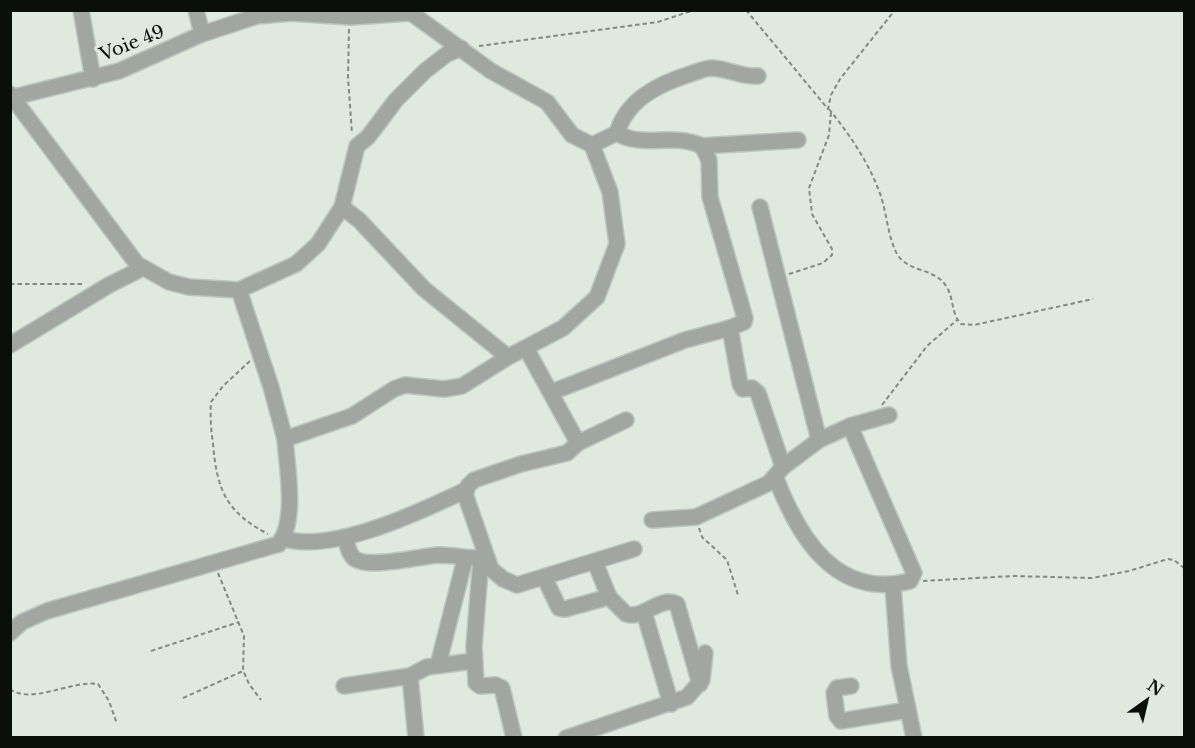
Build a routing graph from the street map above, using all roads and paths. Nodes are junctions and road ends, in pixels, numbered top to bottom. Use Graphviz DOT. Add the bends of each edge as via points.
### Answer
graph roads {
  1 [pos="81,10"];
  2 [pos="196,10"];
  3 [pos="694,10"];
  4 [pos="746,10"];
  5 [pos="895,10"];
  6 [pos="408,12"];
  7 [pos="351,17"];
  8 [pos="202,34"];
  9 [pos="461,48"];
  10 [pos="758,76"];
  11 [pos="93,79"];
  12 [pos="11,96"];
  13 [pos="830,110"];
  14 [pos="617,133"];
  15 [pos="798,140"];
  16 [pos="592,145"];
  17 [pos="357,146"];
  18 [pos="702,147"];
  19 [pos="342,207"];
  20 [pos="760,207"];
  21 [pos="143,268"];
  22 [pos="778,277"];
  23 [pos="10,284"];
  24 [pos="88,284"];
  25 [pos="239,290"];
  26 [pos="1093,298"];
  27 [pos="957,320"];
  28 [pos="730,328"];
  29 [pos="10,345"];
  30 [pos="526,348"];
  31 [pos="260,355"];
  32 [pos="508,357"];
  33 [pos="552,392"];
  34 [pos="889,415"];
  35 [pos="626,420"];
  36 [pos="870,421"];
  37 [pos="850,426"];
  38 [pos="285,439"];
  39 [pos="819,440"];
  40 [pos="578,443"];
  41 [pos="779,471"];
  42 [pos="466,490"];
  43 [pos="696,517"];
  44 [pos="651,520"];
  45 [pos="345,538"];
  46 [pos="282,540"];
  47 [pos="634,549"];
  48 [pos="484,558"];
  49 [pos="465,560"];
  50 [pos="213,562"];
  51 [pos="595,562"];
  52 [pos="1185,568"];
  53 [pos="544,577"];
  54 [pos="910,581"];
  55 [pos="893,586"];
  56 [pos="738,595"];
  57 [pos="609,597"];
  58 [pos="644,612"];
  59 [pos="239,621"];
  60 [pos="10,633"];
  61 [pos="151,651"];
  62 [pos="705,653"];
  63 [pos="473,661"];
  64 [pos="438,665"];
  65 [pos="243,670"];
  66 [pos="410,676"];
  67 [pos="700,684"];
  68 [pos="344,686"];
  69 [pos="851,686"];
  70 [pos="10,689"];
  71 [pos="183,698"];
  72 [pos="261,700"];
  73 [pos="671,704"];
  74 [pos="908,710"];
  75 [pos="117,724"];
  76 [pos="416,738"];
  77 [pos="514,738"];
  78 [pos="566,738"];
  79 [pos="914,738"];
  1 -- 11 [label="street"];
  2 -- 8 [label="street"];
  3 -- 9 [label="path" via="658,22"];
  4 -- 13 [label="path"];
  5 -- 13 [label="path" via="840,79 831,95"];
  6 -- 7 [label="street, Voie 49"];
  6 -- 9 [label="street"];
  7 -- 8 [label="street, Voie 49" via="270,13"];
  7 -- 17 [label="path" via="348,76 352,135"];
  8 -- 11 [label="street, Voie 49"];
  9 -- 16 [label="street" via="491,71 547,102 572,135"];
  9 -- 17 [label="street" via="425,71"];
  10 -- 14 [label="street" via="708,68 666,83 636,101 624,114"];
  11 -- 12 [label="street, Voie 49"];
  12 -- 21 [label="street" via="99,210 130,257"];
  13 -- 22 [label="path" via="829,135 809,188 812,214 832,255 823,264"];
  13 -- 27 [label="path" via="860,150 879,189 899,256 939,276 951,296"];
  14 -- 16 [label="street"];
  14 -- 18 [label="street" via="634,140 670,138"];
  15 -- 18 [label="street"];
  16 -- 30 [label="street" via="610,192 617,244 597,297 563,328"];
  17 -- 19 [label="street"];
  18 -- 28 [label="street" via="709,160 710,197 745,318"];
  19 -- 25 [label="street" via="304,258"];
  19 -- 32 [label="street" via="424,289"];
  20 -- 22 [label="street"];
  21 -- 25 [label="street" via="168,282 189,287"];
  21 -- 29 [label="street"];
  22 -- 39 [label="street"];
  23 -- 24 [label="path"];
  25 -- 31 [label="street"];
  26 -- 27 [label="path" via="974,325 963,325"];
  27 -- 36 [label="path" via="927,346"];
  28 -- 33 [label="street" via="685,340"];
  28 -- 41 [label="street" via="741,387 753,388 758,393"];
  30 -- 32 [label="street"];
  30 -- 33 [label="street"];
  31 -- 38 [label="street"];
  31 -- 46 [label="path" via="241,367 211,402 215,466 229,505 260,530"];
  32 -- 38 [label="street" via="462,386 444,389 405,385 352,416"];
  33 -- 40 [label="street"];
  34 -- 36 [label="street"];
  35 -- 40 [label="street"];
  36 -- 37 [label="street"];
  37 -- 39 [label="street"];
  37 -- 54 [label="street" via="914,573"];
  38 -- 46 [label="street" via="290,505"];
  39 -- 41 [label="street"];
  40 -- 42 [label="street" via="567,453 474,480"];
  41 -- 43 [label="street" via="769,483"];
  41 -- 55 [label="street" via="798,528 824,562 862,581"];
  42 -- 45 [label="street" via="410,517"];
  42 -- 48 [label="street"];
  43 -- 44 [label="street"];
  43 -- 56 [label="path" via="702,537 727,560"];
  45 -- 46 [label="street"];
  45 -- 49 [label="street" via="351,555 360,561 407,561 439,555"];
  46 -- 50 [label="street"];
  47 -- 51 [label="street"];
  48 -- 49 [label="street"];
  48 -- 53 [label="street" via="491,570 517,585"];
  48 -- 63 [label="street"];
  49 -- 64 [label="street"];
  50 -- 59 [label="path"];
  50 -- 60 [label="street" via="47,611 22,622"];
  51 -- 53 [label="street"];
  51 -- 57 [label="street"];
  52 -- 54 [label="path" via="1168,559 1129,572 1092,578 1013,576"];
  53 -- 57 [label="street" via="559,608"];
  54 -- 55 [label="street"];
  55 -- 74 [label="street" via="899,666"];
  57 -- 58 [label="street" via="629,615"];
  58 -- 67 [label="street" via="667,601 679,606"];
  58 -- 73 [label="street"];
  59 -- 61 [label="path"];
  59 -- 65 [label="path" via="245,641"];
  62 -- 67 [label="street"];
  63 -- 64 [label="street"];
  63 -- 77 [label="street" via="478,686 496,685 503,690"];
  64 -- 66 [label="street"];
  65 -- 71 [label="path"];
  65 -- 72 [label="path"];
  66 -- 68 [label="street"];
  66 -- 76 [label="street"];
  67 -- 73 [label="street" via="687,697"];
  69 -- 74 [label="street" via="837,688 834,693 841,721"];
  70 -- 75 [label="path" via="36,695 63,687 98,684"];
  73 -- 78 [label="street"];
  74 -- 79 [label="street"];
}
